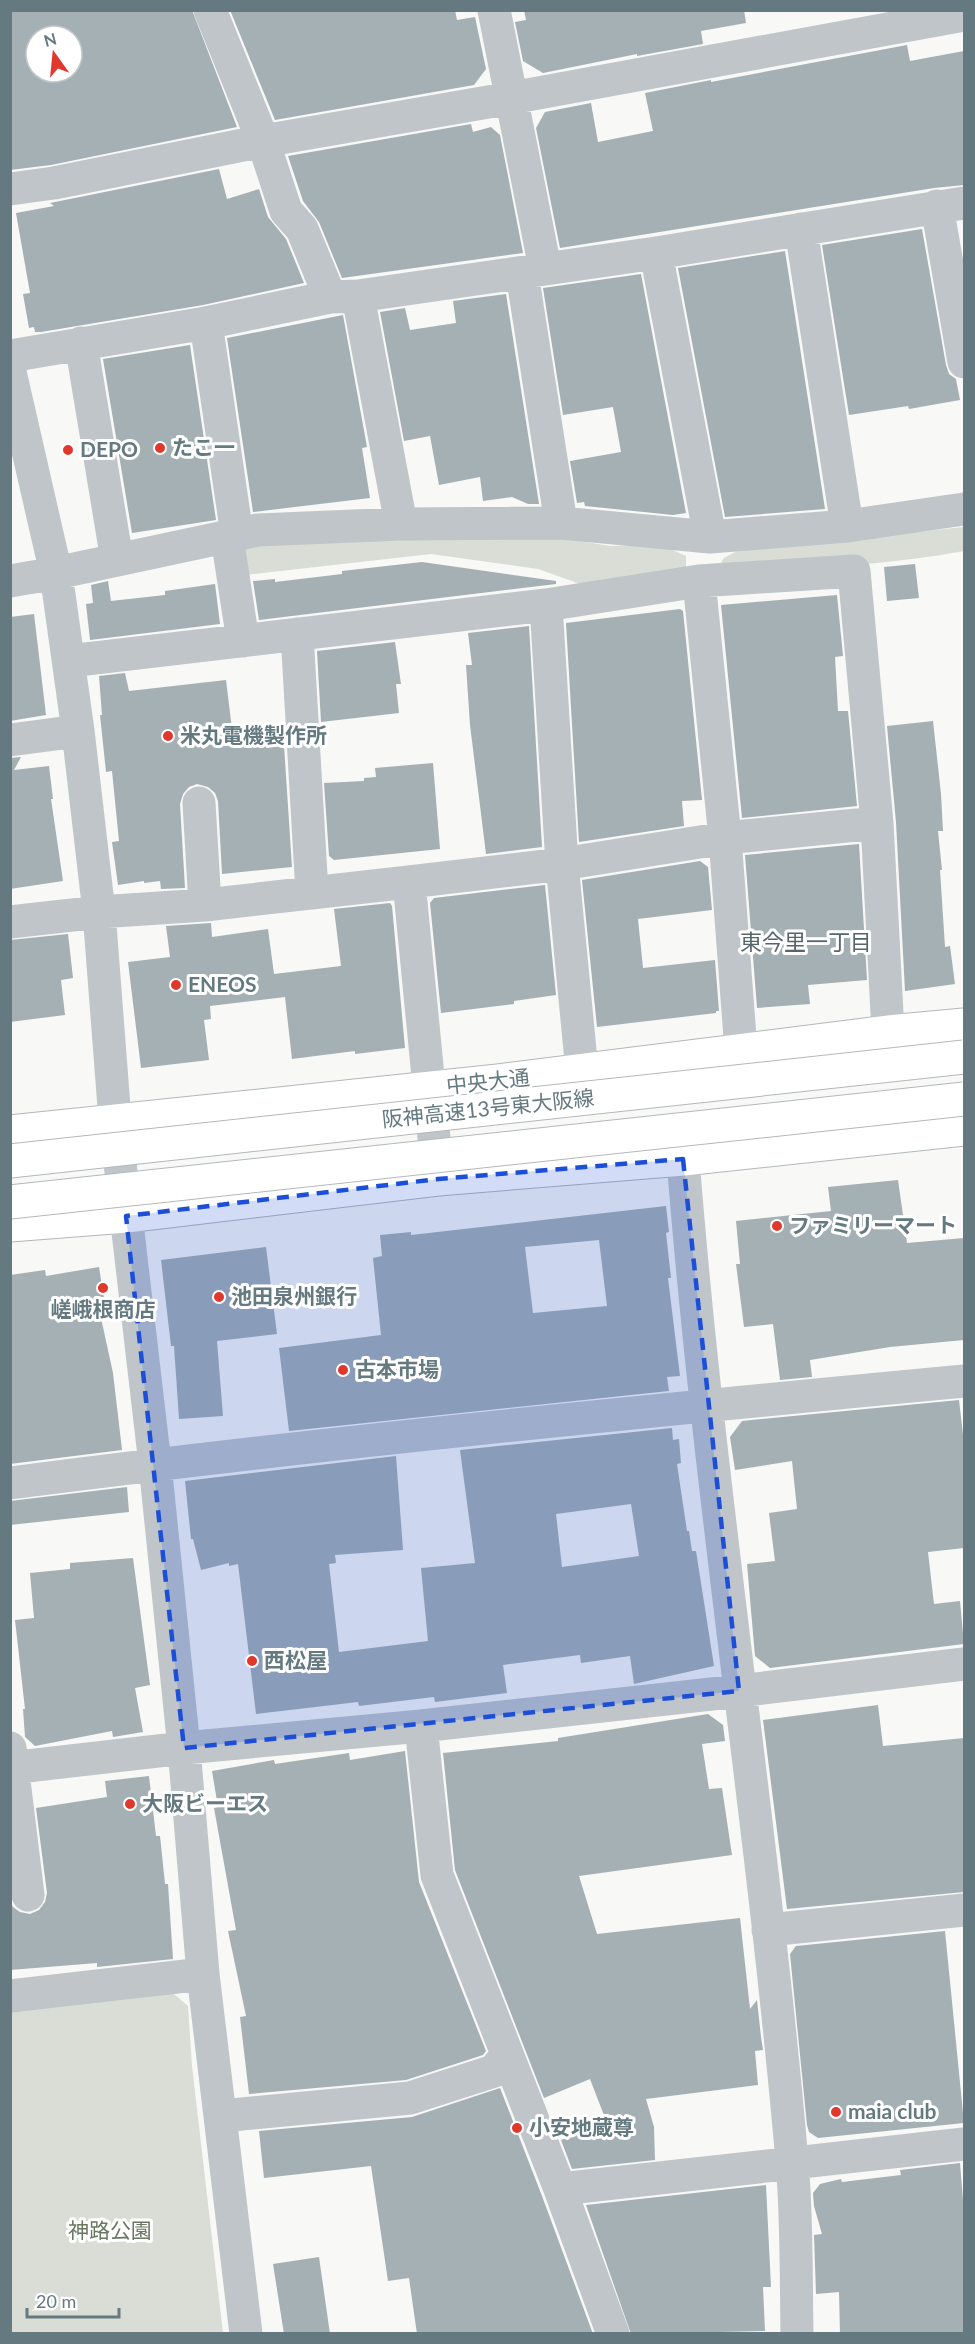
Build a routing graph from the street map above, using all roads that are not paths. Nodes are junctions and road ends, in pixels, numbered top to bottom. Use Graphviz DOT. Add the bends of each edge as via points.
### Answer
graph roads {
  1 [pos="210,10"];
  2 [pos="494,10"];
  3 [pos="964,15"];
  4 [pos="511,98"];
  5 [pos="263,141"];
  6 [pos="10,189"];
  7 [pos="951,204"];
  8 [pos="801,229"];
  9 [pos="656,253"];
  10 [pos="533,271"];
  11 [pos="344,296"];
  12 [pos="206,322"];
  13 [pos="81,343"];
  14 [pos="10,356"];
  15 [pos="964,362"];
  16 [pos="10,372"];
  17 [pos="964,509"];
  18 [pos="561,523"];
  19 [pos="401,524"];
  20 [pos="847,526"];
  21 [pos="232,536"];
  22 [pos="710,537"];
  23 [pos="117,560"];
  24 [pos="56,573"];
  25 [pos="10,580"];
  26 [pos="699,581"];
  27 [pos="546,605"];
  28 [pos="297,634"];
  29 [pos="243,641"];
  30 [pos="69,661"];
  31 [pos="78,731"];
  32 [pos="10,740"];
  33 [pos="199,803"];
  34 [pos="876,823"];
  35 [pos="725,838"];
  36 [pos="562,864"];
  37 [pos="409,882"];
  38 [pos="312,893"];
  39 [pos="205,905"];
  40 [pos="99,912"];
  41 [pos="10,922"];
  42 [pos="964,1025"];
  43 [pos="888,1032"];
  44 [pos="741,1050"];
  45 [pos="964,1057"];
  46 [pos="582,1071"];
  47 [pos="430,1088"];
  48 [pos="964,1099"];
  49 [pos="115,1120"];
  50 [pos="964,1129"];
  51 [pos="10,1132"];
  52 [pos="683,1159"];
  53 [pos="10,1161"];
  54 [pos="438,1179"];
  55 [pos="10,1202"];
  56 [pos="126,1216"];
  57 [pos="10,1225"];
  58 [pos="964,1381"];
  59 [pos="708,1405"];
  60 [pos="155,1464"];
  61 [pos="10,1483"];
  62 [pos="964,1664"];
  63 [pos="740,1691"];
  64 [pos="420,1726"];
  65 [pos="184,1748"];
  66 [pos="11,1761"];
  67 [pos="28,1895"];
  68 [pos="964,1910"];
  69 [pos="768,1930"];
  70 [pos="203,1974"];
  71 [pos="10,1996"];
  72 [pos="507,2055"];
  73 [pos="221,2116"];
  74 [pos="964,2144"];
  75 [pos="793,2164"];
  76 [pos="560,2189"];
  77 [pos="246,2334"];
  78 [pos="612,2334"];
  79 [pos="798,2334"];
  1 -- 5 [label="street"];
  2 -- 4 [label="street"];
  3 -- 4 [label="street"];
  4 -- 5 [label="street"];
  4 -- 10 [label="street"];
  5 -- 6 [label="street"];
  5 -- 11 [label="street" via="286,211"];
  7 -- 8 [label="street"];
  7 -- 15 [label="street"];
  8 -- 9 [label="street"];
  8 -- 20 [label="street"];
  9 -- 10 [label="street"];
  9 -- 22 [label="street"];
  10 -- 11 [label="street"];
  10 -- 18 [label="street"];
  11 -- 12 [label="street"];
  11 -- 19 [label="street"];
  12 -- 13 [label="street"];
  12 -- 21 [label="street"];
  13 -- 14 [label="street"];
  13 -- 23 [label="street"];
  16 -- 24 [label="street"];
  17 -- 20 [label="street"];
  18 -- 19 [label="street"];
  18 -- 22 [label="street"];
  19 -- 21 [label="street" via="258,530"];
  20 -- 22 [label="street"];
  21 -- 23 [label="street"];
  21 -- 29 [label="street"];
  23 -- 24 [label="street"];
  24 -- 25 [label="street"];
  24 -- 30 [label="street"];
  26 -- 27 [label="street"];
  26 -- 34 [label="street" via="854,571"];
  26 -- 35 [label="street"];
  27 -- 28 [label="street"];
  27 -- 36 [label="street"];
  28 -- 29 [label="street"];
  28 -- 38 [label="street"];
  29 -- 30 [label="street"];
  30 -- 31 [label="street"];
  31 -- 32 [label="street"];
  31 -- 40 [label="street"];
  33 -- 39 [label="street"];
  34 -- 35 [label="street"];
  34 -- 43 [label="street"];
  35 -- 36 [label="street"];
  35 -- 44 [label="street"];
  36 -- 37 [label="street"];
  36 -- 46 [label="street"];
  37 -- 38 [label="street"];
  37 -- 47 [label="street"];
  38 -- 39 [label="street"];
  39 -- 40 [label="street"];
  40 -- 41 [label="street"];
  40 -- 49 [label="street"];
  42 -- 43 [label="main road, 中央大通"];
  43 -- 44 [label="main road, 中央大通"];
  44 -- 46 [label="main road, 中央大通"];
  45 -- 53 [label="main road, 阪神高速13号東大阪線, bridge"];
  46 -- 47 [label="main road, 中央大通"];
  47 -- 49 [label="main road, 中央大通"];
  47 -- 54 [label="street"];
  48 -- 55 [label="main road, 阪神高速13号東大阪線, bridge"];
  49 -- 51 [label="main road, 中央大通"];
  49 -- 56 [label="street"];
  50 -- 52 [label="main road"];
  52 -- 54 [label="main road"];
  52 -- 59 [label="street"];
  54 -- 56 [label="main road"];
  56 -- 57 [label="main road"];
  56 -- 60 [label="street"];
  58 -- 59 [label="street"];
  59 -- 60 [label="street"];
  59 -- 63 [label="street"];
  60 -- 61 [label="street"];
  60 -- 65 [label="street"];
  62 -- 63 [label="street"];
  63 -- 64 [label="street"];
  63 -- 69 [label="street"];
  64 -- 65 [label="street"];
  64 -- 72 [label="street" via="437,1875"];
  65 -- 66 [label="street"];
  65 -- 70 [label="street"];
  66 -- 67 [label="street"];
  68 -- 69 [label="street"];
  69 -- 75 [label="street"];
  70 -- 71 [label="street"];
  70 -- 73 [label="street"];
  72 -- 73 [label="street" via="494,2071 410,2098"];
  72 -- 76 [label="street"];
  73 -- 77 [label="street"];
  74 -- 75 [label="street"];
  75 -- 76 [label="street"];
  75 -- 79 [label="street"];
  76 -- 78 [label="street"];
}
